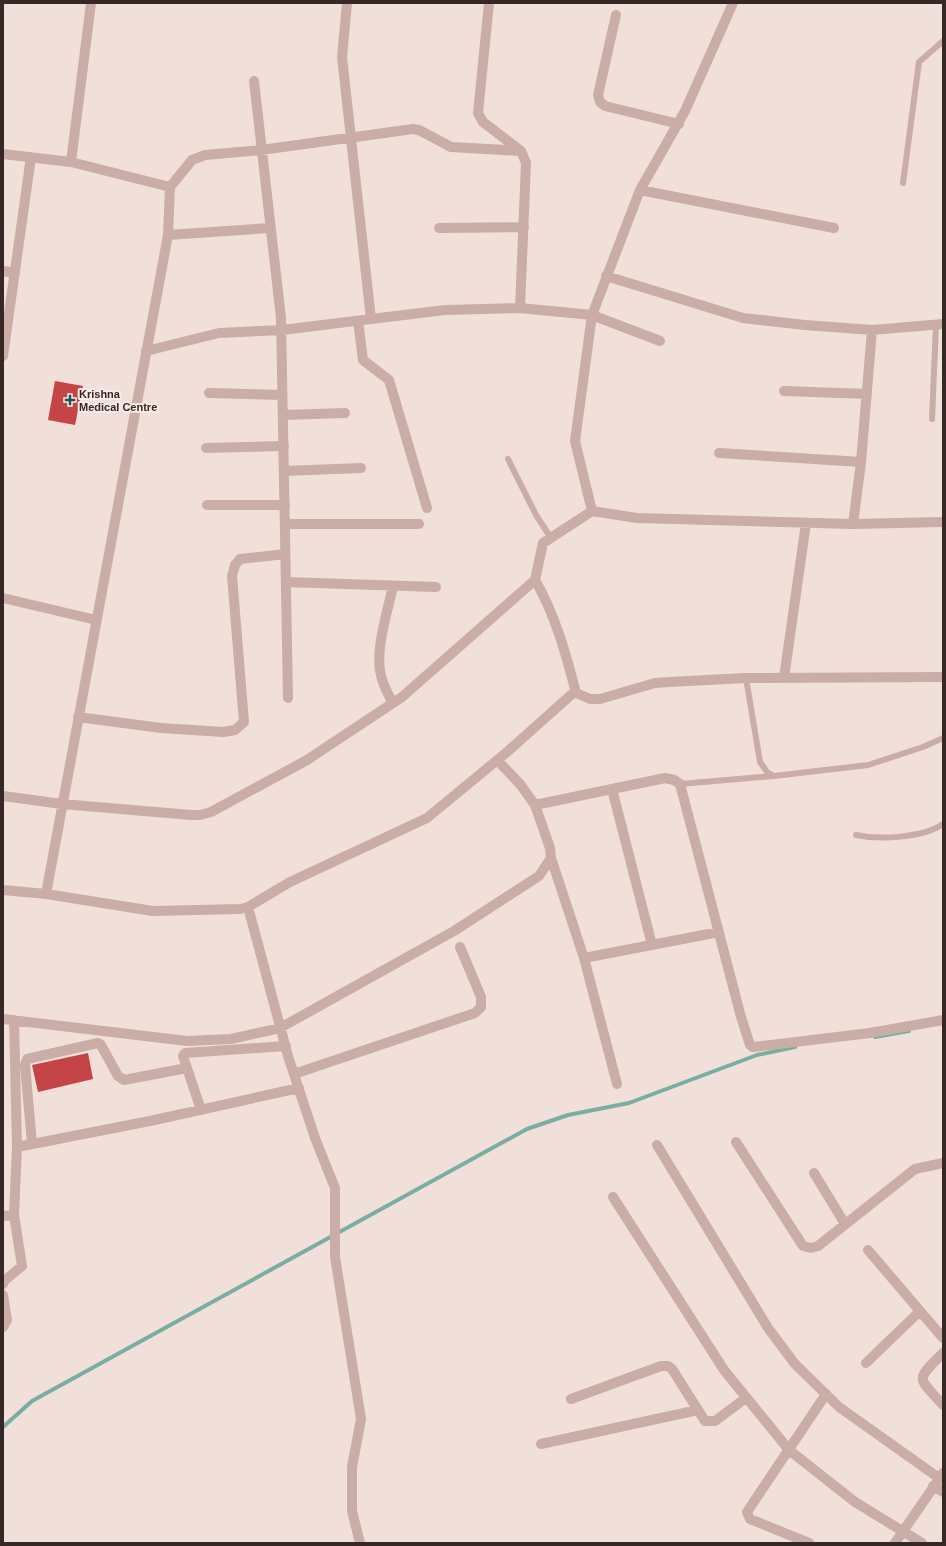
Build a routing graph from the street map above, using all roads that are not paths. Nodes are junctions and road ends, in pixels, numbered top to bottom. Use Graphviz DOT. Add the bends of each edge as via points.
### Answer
graph roads {
  1 [pos="91,3"];
  2 [pos="347,3"];
  3 [pos="489,3"];
  4 [pos="733,3"];
  5 [pos="616,15"];
  6 [pos="943,41"];
  7 [pos="254,81"];
  8 [pos="678,124"];
  9 [pos="351,136"];
  10 [pos="261,150"];
  11 [pos="521,151"];
  12 [pos="3,154"];
  13 [pos="31,157"];
  14 [pos="71,162"];
  15 [pos="903,183"];
  16 [pos="170,187"];
  17 [pos="640,190"];
  18 [pos="524,227"];
  19 [pos="270,228"];
  20 [pos="439,228"];
  21 [pos="834,228"];
  22 [pos="168,235"];
  23 [pos="3,271"];
  24 [pos="14,273"];
  25 [pos="606,276"];
  26 [pos="520,308"];
  27 [pos="592,315"];
  28 [pos="371,319"];
  29 [pos="358,320"];
  30 [pos="939,325"];
  31 [pos="282,330"];
  32 [pos="872,330"];
  33 [pos="660,341"];
  34 [pos="146,352"];
  35 [pos="3,356"];
  36 [pos="784,391"];
  37 [pos="209,393"];
  38 [pos="867,394"];
  39 [pos="282,395"];
  40 [pos="345,413"];
  41 [pos="283,415"];
  42 [pos="932,418"];
  43 [pos="284,446"];
  44 [pos="206,448"];
  45 [pos="719,453"];
  46 [pos="508,459"];
  47 [pos="861,462"];
  48 [pos="361,468"];
  49 [pos="284,471"];
  50 [pos="207,505"];
  51 [pos="285,505"];
  52 [pos="427,508"];
  53 [pos="592,512"];
  54 [pos="943,522"];
  55 [pos="806,523"];
  56 [pos="285,524"];
  57 [pos="419,524"];
  58 [pos="853,524"];
  59 [pos="551,538"];
  60 [pos="286,554"];
  61 [pos="535,580"];
  62 [pos="286,582"];
  63 [pos="393,586"];
  64 [pos="436,587"];
  65 [pos="3,598"];
  66 [pos="96,620"];
  67 [pos="943,677"];
  68 [pos="746,678"];
  69 [pos="784,678"];
  70 [pos="576,693"];
  71 [pos="288,698"];
  72 [pos="393,703"];
  73 [pos="78,717"];
  74 [pos="943,738"];
  75 [pos="497,760"];
  76 [pos="774,776"];
  77 [pos="680,784"];
  78 [pos="612,789"];
  79 [pos="3,796"];
  80 [pos="62,804"];
  81 [pos="534,805"];
  82 [pos="943,824"];
  83 [pos="856,834"];
  84 [pos="551,858"];
  85 [pos="3,890"];
  86 [pos="46,894"];
  87 [pos="248,907"];
  88 [pos="718,932"];
  89 [pos="652,945"];
  90 [pos="460,947"];
  91 [pos="584,958"];
  92 [pos="3,1019"];
  93 [pos="14,1020"];
  94 [pos="943,1020"];
  95 [pos="280,1028"];
  96 [pos="286,1046"];
  97 [pos="187,1068"];
  98 [pos="294,1074"];
  99 [pos="618,1084"];
  100 [pos="299,1088"];
  101 [pos="201,1110"];
  102 [pos="736,1142"];
  103 [pos="32,1143"];
  104 [pos="657,1145"];
  105 [pos="17,1147"];
  106 [pos="943,1163"];
  107 [pos="814,1173"];
  108 [pos="613,1197"];
  109 [pos="14,1215"];
  110 [pos="3,1216"];
  111 [pos="846,1224"];
  112 [pos="868,1250"];
  113 [pos="3,1284"];
  114 [pos="3,1295"];
  115 [pos="920,1311"];
  116 [pos="3,1327"];
  117 [pos="943,1338"];
  118 [pos="943,1353"];
  119 [pos="866,1363"];
  120 [pos="826,1394"];
  121 [pos="746,1398"];
  122 [pos="571,1399"];
  123 [pos="943,1405"];
  124 [pos="698,1410"];
  125 [pos="541,1444"];
  126 [pos="789,1450"];
  127 [pos="939,1479"];
  128 [pos="943,1492"];
  129 [pos="901,1531"];
  130 [pos="360,1543"];
  131 [pos="809,1543"];
  132 [pos="894,1543"];
  133 [pos="922,1543"];
  1 -- 14 [label="street"];
  2 -- 9 [label="street" via="342,57"];
  3 -- 11 [label="street" via="478,113 483,122"];
  4 -- 8 [label="street"];
  5 -- 8 [label="street" via="598,95 600,102 605,106"];
  6 -- 15 [label="lane" via="919,62"];
  7 -- 10 [label="street"];
  8 -- 17 [label="street"];
  9 -- 10 [label="street"];
  9 -- 11 [label="street" via="413,129 451,147"];
  9 -- 28 [label="street"];
  10 -- 16 [label="street" via="205,155 192,160"];
  10 -- 19 [label="street"];
  11 -- 18 [label="street" via="526,163"];
  12 -- 13 [label="street"];
  13 -- 14 [label="street"];
  13 -- 24 [label="street"];
  14 -- 16 [label="street"];
  16 -- 22 [label="street"];
  17 -- 21 [label="street"];
  17 -- 25 [label="street"];
  18 -- 20 [label="street"];
  18 -- 26 [label="street"];
  19 -- 22 [label="street"];
  19 -- 31 [label="street"];
  22 -- 34 [label="street"];
  23 -- 24 [label="street"];
  24 -- 35 [label="street"];
  25 -- 27 [label="street"];
  25 -- 32 [label="street" via="742,318"];
  26 -- 27 [label="street"];
  26 -- 28 [label="street" via="445,310"];
  27 -- 33 [label="street"];
  27 -- 53 [label="street" via="575,441"];
  28 -- 29 [label="street"];
  29 -- 31 [label="street"];
  29 -- 52 [label="street" via="363,360 389,380"];
  30 -- 32 [label="street"];
  30 -- 42 [label="lane"];
  31 -- 34 [label="street" via="219,333"];
  31 -- 39 [label="street"];
  32 -- 38 [label="street"];
  34 -- 66 [label="street"];
  36 -- 38 [label="street"];
  37 -- 39 [label="street"];
  38 -- 47 [label="street"];
  39 -- 41 [label="street"];
  40 -- 41 [label="street"];
  41 -- 43 [label="street"];
  43 -- 44 [label="street"];
  43 -- 49 [label="street"];
  45 -- 47 [label="street"];
  46 -- 59 [label="lane" via="536,515"];
  47 -- 58 [label="street"];
  48 -- 49 [label="street"];
  49 -- 51 [label="street"];
  50 -- 51 [label="street"];
  51 -- 56 [label="street"];
  53 -- 55 [label="street" via="637,518"];
  53 -- 59 [label="street"];
  54 -- 58 [label="street"];
  55 -- 58 [label="street"];
  55 -- 69 [label="street"];
  56 -- 57 [label="street"];
  56 -- 60 [label="street"];
  59 -- 61 [label="street" via="543,543"];
  60 -- 62 [label="street"];
  60 -- 73 [label="street" via="240,559 234,564 232,576 244,722 242,726 223,732 161,728"];
  61 -- 70 [label="street" via="546,600"];
  61 -- 72 [label="street"];
  62 -- 63 [label="street"];
  62 -- 71 [label="street"];
  63 -- 64 [label="street"];
  63 -- 72 [label="street" via="380,650 380,670"];
  65 -- 66 [label="street"];
  66 -- 73 [label="street"];
  67 -- 69 [label="street"];
  68 -- 69 [label="street"];
  68 -- 70 [label="street" via="655,683 595,700"];
  68 -- 76 [label="lane" via="760,762 767,772"];
  70 -- 75 [label="street"];
  72 -- 80 [label="street" via="307,760 211,812 191,815"];
  73 -- 80 [label="street"];
  74 -- 76 [label="lane" via="868,765"];
  75 -- 81 [label="street" via="520,784"];
  75 -- 87 [label="street" via="427,818 290,882"];
  76 -- 77 [label="lane"];
  77 -- 78 [label="street" via="665,778"];
  77 -- 88 [label="street"];
  78 -- 81 [label="street"];
  78 -- 89 [label="street"];
  79 -- 80 [label="street"];
  80 -- 86 [label="street"];
  81 -- 84 [label="street" via="550,848"];
  82 -- 83 [label="lane" via="931,830 908,835 881,838"];
  84 -- 91 [label="street"];
  84 -- 95 [label="street" via="539,876 454,931"];
  85 -- 86 [label="street"];
  86 -- 87 [label="street" via="153,911"];
  87 -- 95 [label="street"];
  88 -- 89 [label="street"];
  88 -- 94 [label="street" via="741,1017 750,1045 753,1047 870,1033"];
  89 -- 91 [label="street"];
  90 -- 98 [label="street" via="481,997 481,1007 475,1013"];
  91 -- 99 [label="street"];
  92 -- 93 [label="street"];
  93 -- 95 [label="street" via="187,1041 231,1039"];
  93 -- 105 [label="street"];
  95 -- 96 [label="street"];
  96 -- 97 [label="street" via="187,1052 184,1056"];
  96 -- 98 [label="street"];
  97 -- 101 [label="street"];
  97 -- 103 [label="street" via="124,1080 118,1076 98,1043 27,1059 25,1065"];
  98 -- 100 [label="street"];
  100 -- 101 [label="street"];
  100 -- 130 [label="street" via="314,1138 335,1188 335,1257 361,1419 352,1467 352,1511"];
  101 -- 103 [label="street"];
  102 -- 111 [label="street" via="803,1246 818,1246"];
  103 -- 105 [label="street"];
  104 -- 120 [label="street" via="779,1343 795,1364"];
  105 -- 109 [label="street"];
  106 -- 111 [label="street" via="915,1169"];
  107 -- 111 [label="street"];
  108 -- 121 [label="street" via="702,1338"];
  109 -- 110 [label="street"];
  109 -- 113 [label="street" via="22,1266"];
  112 -- 115 [label="street"];
  114 -- 116 [label="street" via="7,1320"];
  115 -- 117 [label="street"];
  115 -- 119 [label="street"];
  118 -- 123 [label="street" via="922,1377 924,1384"];
  120 -- 126 [label="street"];
  120 -- 127 [label="street" via="861,1424"];
  121 -- 124 [label="street" via="715,1421 705,1421"];
  121 -- 126 [label="street"];
  122 -- 124 [label="street" via="661,1366 668,1366"];
  124 -- 125 [label="street"];
  126 -- 129 [label="street" via="855,1502"];
  126 -- 131 [label="street" via="747,1512 750,1519"];
  127 -- 128 [label="street"];
  127 -- 129 [label="street"];
  129 -- 132 [label="street"];
  129 -- 133 [label="street"];
}
